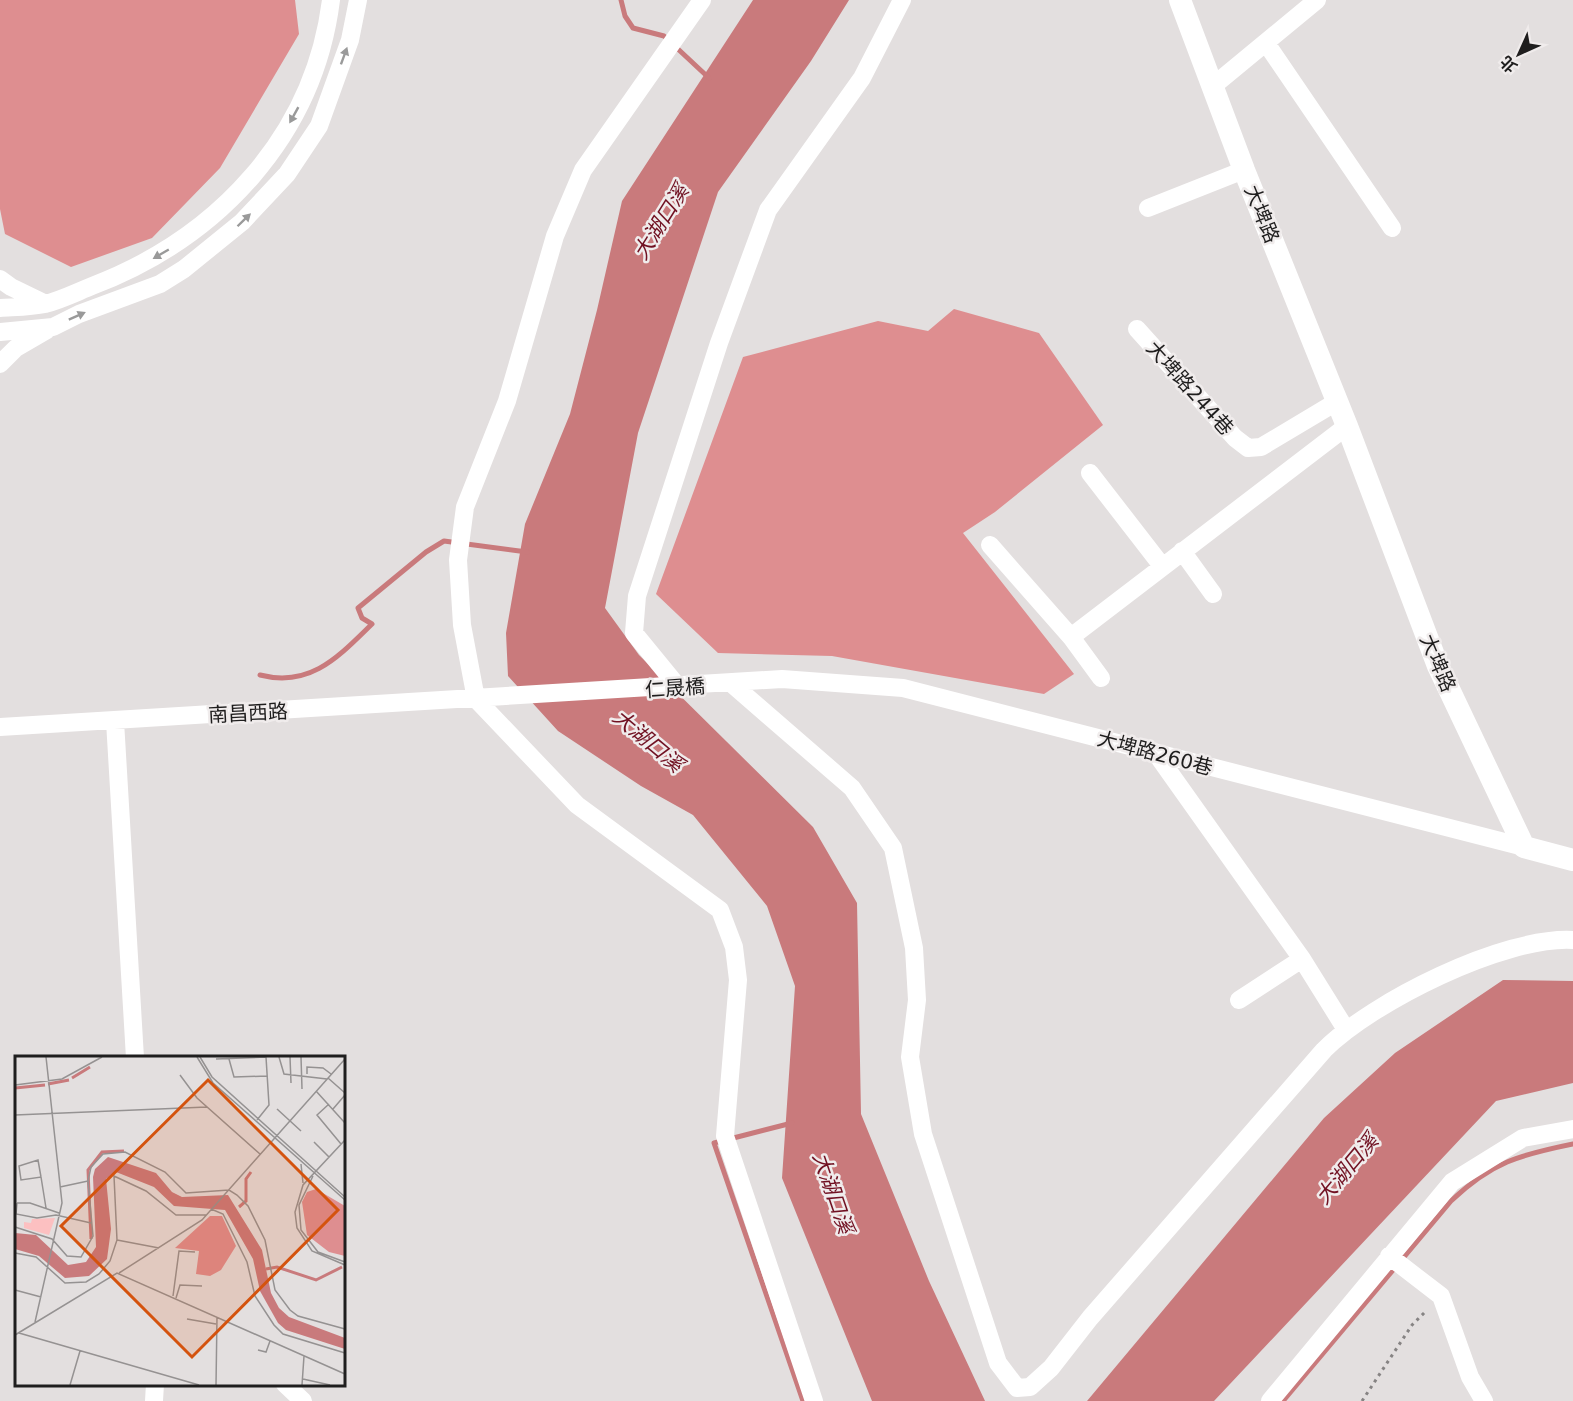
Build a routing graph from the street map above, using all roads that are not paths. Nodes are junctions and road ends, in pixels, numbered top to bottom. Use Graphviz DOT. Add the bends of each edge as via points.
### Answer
graph roads {
  1 [pos="331,0"];
  2 [pos="358,0"];
  3 [pos="702,0"];
  4 [pos="902,0"];
  5 [pos="1180,0"];
  6 [pos="1317,0"];
  7 [pos="1266,43"];
  8 [pos="1213,86"];
  9 [pos="1244,170"];
  10 [pos="1148,208"];
  11 [pos="1392,228"];
  12 [pos="0,279"];
  13 [pos="46,303"];
  14 [pos="0,308"];
  15 [pos="53,327"];
  16 [pos="1137,330"];
  17 [pos="0,332"];
  18 [pos="0,364"];
  19 [pos="1338,401"];
  20 [pos="1347,426"];
  21 [pos="1090,473"];
  22 [pos="990,545"];
  23 [pos="1182,551"];
  24 [pos="1162,566"];
  25 [pos="1213,594"];
  26 [pos="1071,637"];
  27 [pos="1101,678"];
  28 [pos="782,679"];
  29 [pos="732,684"];
  30 [pos="678,688"];
  31 [pos="477,699"];
  32 [pos="496,699"];
  33 [pos="115,721"];
  34 [pos="0,728"];
  35 [pos="1155,752"];
  36 [pos="1524,847"];
  37 [pos="1573,860"];
  38 [pos="1573,940"];
  39 [pos="1302,959"];
  40 [pos="1239,1000"];
  41 [pos="1345,1028"];
  42 [pos="135,1056"];
  43 [pos="1573,1129"];
  44 [pos="1389,1256"];
  45 [pos="287,1386"];
  46 [pos="303,1401"];
  47 [pos="814,1401"];
  48 [pos="1270,1401"];
  49 [pos="1484,1401"];
  1 -- 13 [label="street, one-way" via="322,49 306,93 275,148 242,187 185,239 160,255 127,273"];
  15 -- 2 [label="street, one-way" via="160,284 224,239 259,206 287,174 319,126 350,39"];
  3 -- 31 [label="street" via="583,170 555,236 507,401 465,507 458,571 462,625"];
  4 -- 30 [label="street" via="862,78 768,210 719,343 637,596 634,633"];
  5 -- 8 [label="main road, 大埤路"];
  6 -- 7 [label="street"];
  7 -- 8 [label="street"];
  7 -- 11 [label="street"];
  8 -- 9 [label="main road, 大埤路"];
  9 -- 10 [label="street"];
  9 -- 19 [label="main road, 大埤路"];
  12 -- 13 [label="street"];
  13 -- 14 [label="street"];
  15 -- 17 [label="street"];
  15 -- 18 [label="street" via="16,348"];
  16 -- 19 [label="street, 大埤路244巷" via="1248,448 1261,447"];
  19 -- 20 [label="main road, 大埤路"];
  20 -- 23 [label="street"];
  20 -- 36 [label="main road, 大埤路" via="1438,666"];
  21 -- 24 [label="street"];
  22 -- 26 [label="street"];
  23 -- 24 [label="street"];
  23 -- 25 [label="street"];
  24 -- 26 [label="street"];
  26 -- 27 [label="street"];
  28 -- 29 [label="street, 仁晟橋"];
  28 -- 35 [label="street, 大埤路260巷" via="903,688"];
  29 -- 30 [label="street, 仁晟橋"];
  29 -- 41 [label="street" via="852,788 893,848 914,948 917,1000 910,1057 923,1134 998,1363 1017,1388 1030,1387 1051,1368 1090,1318"];
  30 -- 32 [label="street, 仁晟橋"];
  31 -- 32 [label="street, 南昌西路"];
  31 -- 33 [label="street, 南昌西路"];
  31 -- 47 [label="street" via="577,805 720,910 734,947 738,980 725,1136"];
  33 -- 34 [label="street, 南昌西路"];
  33 -- 42 [label="street"];
  35 -- 36 [label="street, 大埤路260巷"];
  35 -- 39 [label="street"];
  36 -- 37 [label="main road"];
  38 -- 41 [label="street" via="1496,952 1441,975"];
  39 -- 40 [label="street"];
  39 -- 41 [label="street"];
  43 -- 44 [label="street" via="1523,1138 1452,1182"];
  44 -- 48 [label="street"];
  44 -- 49 [label="street" via="1441,1296 1470,1377"];
  45 -- 46 [label="street"];
}
